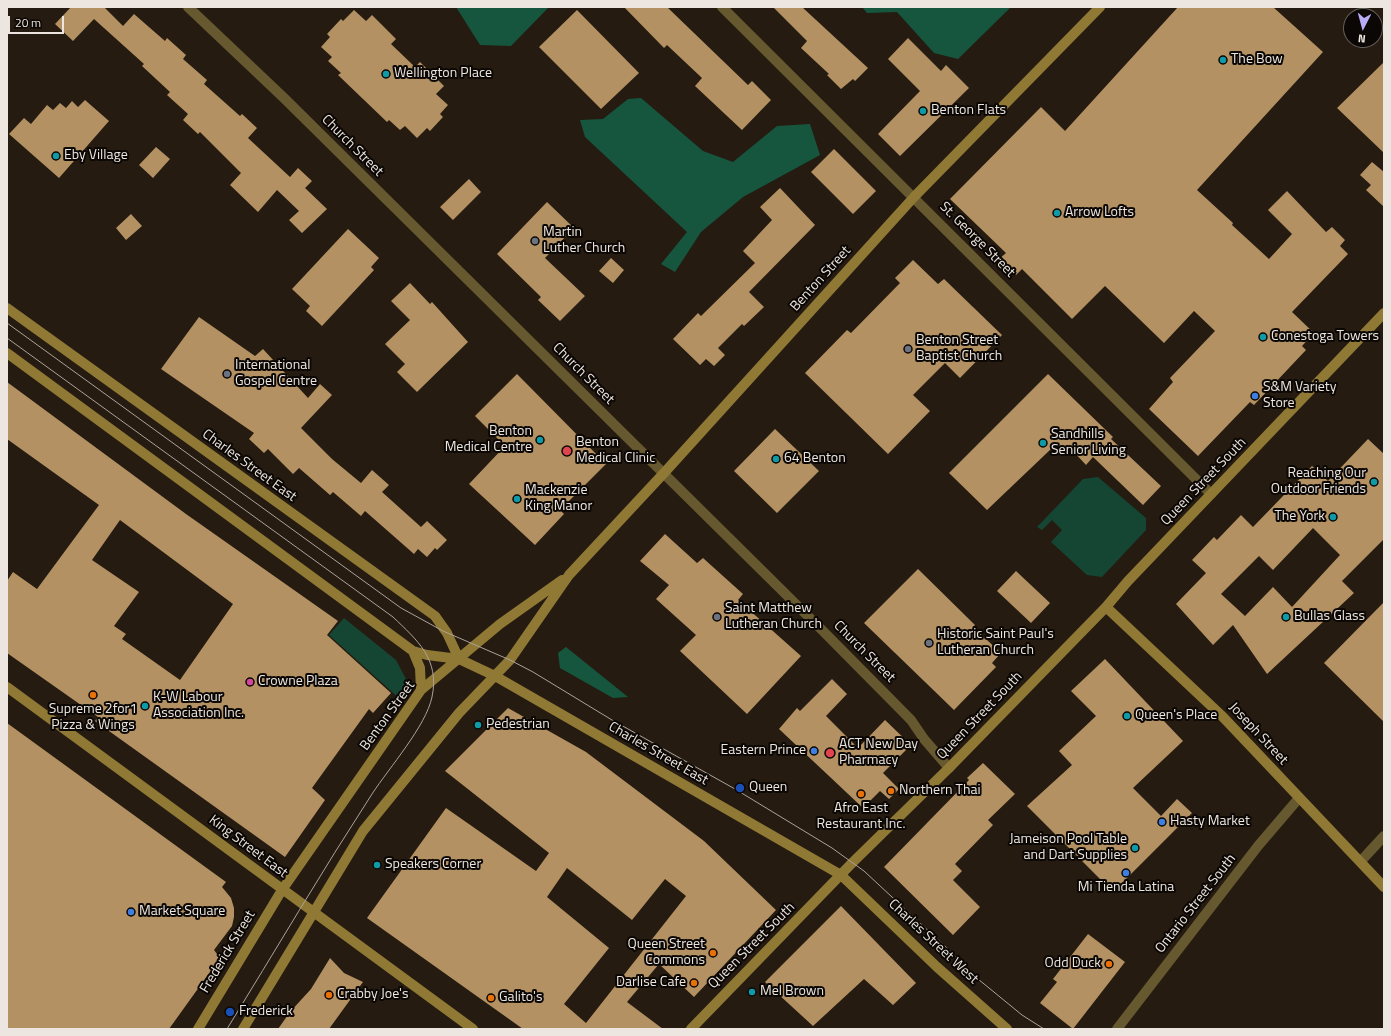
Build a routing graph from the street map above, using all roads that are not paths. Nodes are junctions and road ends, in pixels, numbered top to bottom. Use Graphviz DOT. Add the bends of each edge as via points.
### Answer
graph roads {
  1 [pos="722,7"];
  2 [pos="1100,7"];
  3 [pos="190,8"];
  4 [pos="914,198"];
  5 [pos="7,308"];
  6 [pos="1384,313"];
  7 [pos="7,352"];
  8 [pos="664,473"];
  9 [pos="1211,494"];
  10 [pos="569,575"];
  11 [pos="1106,606"];
  12 [pos="413,651"];
  13 [pos="459,659"];
  14 [pos="495,676"];
  15 [pos="7,687"];
  16 [pos="421,690"];
  17 [pos="949,768"];
  18 [pos="1299,798"];
  19 [pos="1384,836"];
  20 [pos="1361,861"];
  21 [pos="841,875"];
  22 [pos="1384,887"];
  23 [pos="282,890"];
  24 [pos="313,913"];
  25 [pos="198,1029"];
  26 [pos="243,1029"];
  27 [pos="473,1029"];
  28 [pos="691,1029"];
  29 [pos="1006,1029"];
  30 [pos="1117,1029"];
  1 -- 4 [label="street, St. George Street"];
  2 -- 4 [label="main road, Benton Street"];
  3 -- 8 [label="street, Church Street"];
  4 -- 8 [label="main road, Benton Street"];
  4 -- 9 [label="street, St. George Street"];
  5 -- 13 [label="main road, Charles Street East" via="435,616"];
  6 -- 9 [label="main road, Queen Street South"];
  7 -- 12 [label="main road, Charles Street East"];
  8 -- 10 [label="main road, Benton Street"];
  8 -- 17 [label="street, Church Street" via="911,720"];
  9 -- 11 [label="main road, Queen Street South"];
  10 -- 13 [label="main road, Benton Street" via="500,624"];
  10 -- 14 [label="main road, Benton Street" via="510,660"];
  11 -- 17 [label="main road, Queen Street South"];
  11 -- 18 [label="main road, Joseph Street" via="1223,718"];
  12 -- 13 [label="main road, Charles Street East"];
  12 -- 16 [label="main road" via="420,668"];
  13 -- 14 [label="main road, Charles Street East"];
  13 -- 16 [label="main road, Benton Street"];
  14 -- 21 [label="main road, Charles Street East"];
  14 -- 24 [label="main road, Benton Street" via="433,743 363,831"];
  15 -- 23 [label="main road, King Street East"];
  16 -- 23 [label="main road, Benton Street"];
  17 -- 21 [label="main road, Queen Street South"];
  18 -- 20 [label="main road, Joseph Street"];
  18 -- 30 [label="street, Ontario Street South" via="1258,846"];
  19 -- 20 [label="street"];
  20 -- 22 [label="main road, Joseph Street"];
  21 -- 28 [label="main road, Queen Street South"];
  21 -- 29 [label="main road, Charles Street West"];
  23 -- 24 [label="main road, King Street East"];
  23 -- 25 [label="main road, Frederick Street"];
  24 -- 26 [label="main road"];
  24 -- 27 [label="main road, King Street East"];
}
